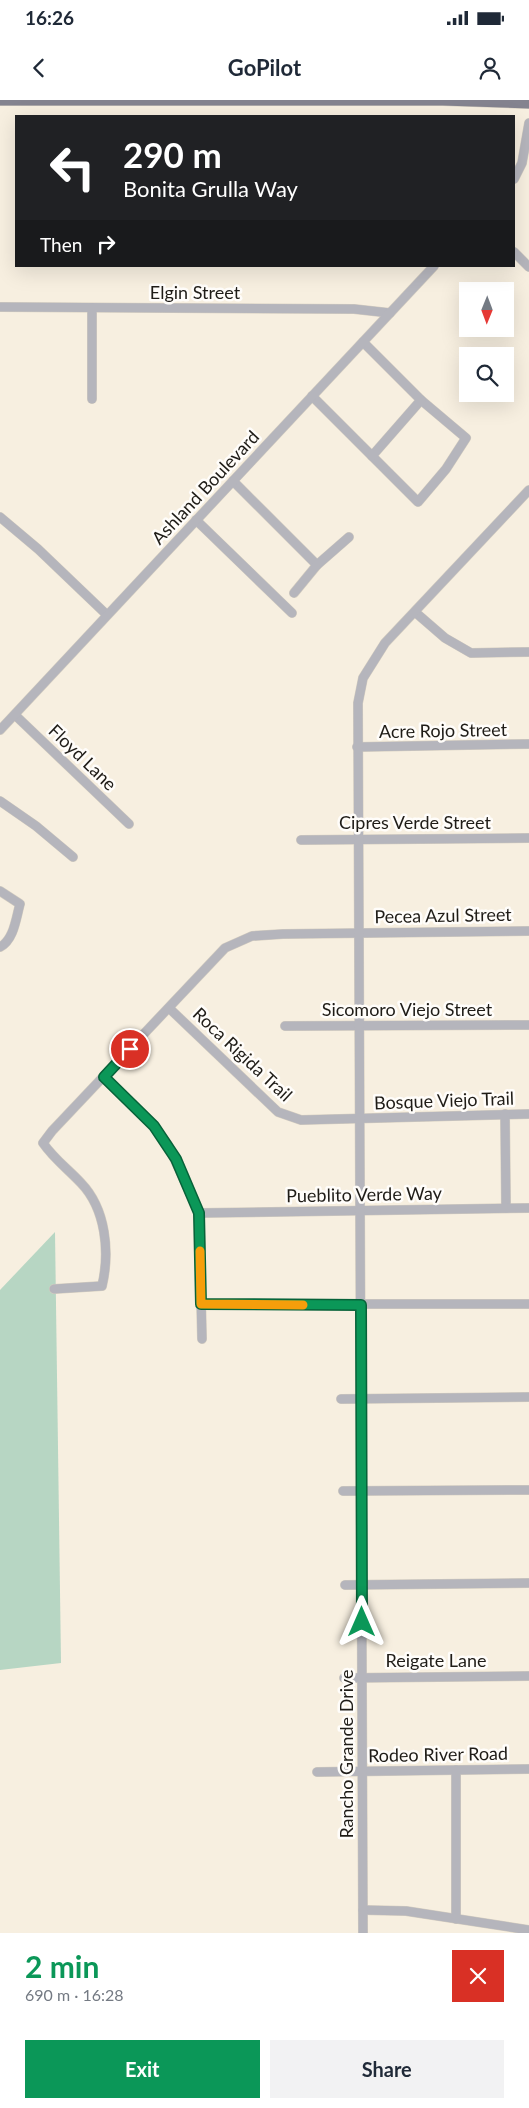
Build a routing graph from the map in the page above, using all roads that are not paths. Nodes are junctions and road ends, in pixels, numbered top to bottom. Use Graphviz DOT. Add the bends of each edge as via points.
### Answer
graph roads {
  1 [pos="0,100"];
  2 [pos="25,100"];
  3 [pos="145,100"];
  4 [pos="443,100"];
  5 [pos="255,101"];
  6 [pos="354,101"];
  7 [pos="529,103"];
  8 [pos="529,123"];
  9 [pos="526,161"];
  10 [pos="515,178"];
  11 [pos="515,253"];
  12 [pos="433,267"];
  13 [pos="529,268"];
  14 [pos="0,307"];
  15 [pos="92,308"];
  16 [pos="390,313"];
  17 [pos="363,342"];
  18 [pos="312,396"];
  19 [pos="92,399"];
  20 [pos="421,400"];
  21 [pos="372,456"];
  22 [pos="233,481"];
  23 [pos="529,490"];
  24 [pos="0,517"];
  25 [pos="196,520"];
  26 [pos="349,536"];
  27 [pos="317,565"];
  28 [pos="294,594"];
  29 [pos="414,612"];
  30 [pos="292,613"];
  31 [pos="107,615"];
  32 [pos="529,652"];
  33 [pos="14,715"];
  34 [pos="0,730"];
  35 [pos="529,744"];
  36 [pos="357,747"];
  37 [pos="0,801"];
  38 [pos="129,824"];
  39 [pos="529,838"];
  40 [pos="357,839"];
  41 [pos="301,840"];
  42 [pos="73,857"];
  43 [pos="0,891"];
  44 [pos="529,931"];
  45 [pos="358,932"];
  46 [pos="0,947"];
  47 [pos="169,1008"];
  48 [pos="529,1024"];
  49 [pos="358,1025"];
  50 [pos="284,1026"];
  51 [pos="104,1077"];
  52 [pos="505,1114"];
  53 [pos="529,1114"];
  54 [pos="359,1118"];
  55 [pos="506,1208"];
  56 [pos="529,1208"];
  57 [pos="360,1209"];
  58 [pos="199,1213"];
  59 [pos="54,1289"];
  60 [pos="201,1304"];
  61 [pos="529,1304"];
  62 [pos="361,1305"];
  63 [pos="202,1339"];
  64 [pos="529,1397"];
  65 [pos="341,1398"];
  66 [pos="361,1398"];
  67 [pos="529,1490"];
  68 [pos="343,1491"];
  69 [pos="362,1491"];
  70 [pos="529,1583"];
  71 [pos="345,1585"];
  72 [pos="362,1585"];
  73 [pos="529,1676"];
  74 [pos="363,1677"];
  75 [pos="344,1678"];
  76 [pos="529,1769"];
  77 [pos="456,1770"];
  78 [pos="363,1771"];
  79 [pos="317,1772"];
  80 [pos="363,1910"];
  81 [pos="456,1918"];
  82 [pos="529,1930"];
  83 [pos="363,1933"];
  1 -- 2 [label="main road"];
  2 -- 3 [label="main road"];
  3 -- 5 [label="main road"];
  4 -- 6 [label="main road"];
  4 -- 7 [label="main road"];
  5 -- 6 [label="main road"];
  8 -- 9 [label="street"];
  9 -- 10 [label="street"];
  11 -- 13 [label="street"];
  12 -- 16 [label="street, Ashland Boulevard"];
  14 -- 15 [label="street, Elgin Street"];
  15 -- 16 [label="street, Elgin Street" via="354,309"];
  15 -- 19 [label="street"];
  16 -- 17 [label="street, Ashland Boulevard"];
  17 -- 18 [label="street, Ashland Boulevard"];
  17 -- 20 [label="street"];
  18 -- 21 [label="street"];
  18 -- 22 [label="street, Ashland Boulevard"];
  20 -- 21 [label="street"];
  20 -- 21 [label="street" via="466,438 446,469 418,502"];
  22 -- 25 [label="street, Ashland Boulevard"];
  22 -- 27 [label="street"];
  23 -- 29 [label="street, Rancho Grande Drive"];
  24 -- 31 [label="street"];
  25 -- 30 [label="street"];
  25 -- 31 [label="street, Ashland Boulevard"];
  26 -- 27 [label="street"];
  27 -- 28 [label="street"];
  29 -- 32 [label="street" via="445,638 471,653"];
  29 -- 36 [label="street, Rancho Grande Drive" via="384,643 363,678 358,704"];
  31 -- 33 [label="street, Ashland Boulevard"];
  33 -- 34 [label="street, Ashland Boulevard"];
  33 -- 38 [label="street, Floyd Lane"];
  35 -- 36 [label="street, Acre Rojo Street"];
  36 -- 40 [label="street, Rancho Grande Drive"];
  37 -- 42 [label="street"];
  39 -- 40 [label="street, Cipres Verde Street"];
  40 -- 41 [label="street, Cipres Verde Street"];
  40 -- 45 [label="street, Rancho Grande Drive"];
  43 -- 46 [label="street" via="20,904 13,931"];
  44 -- 45 [label="street, Pecea Azul Street"];
  45 -- 47 [label="street, Pecea Azul Street" via="252,936 225,948"];
  45 -- 49 [label="street, Rancho Grande Drive"];
  47 -- 51 [label="street, Pecea Azul Street"];
  47 -- 54 [label="street, Roca Rigida Trail" via="278,1112 302,1120"];
  48 -- 49 [label="street, Sicomoro Viejo Street"];
  49 -- 50 [label="street, Sicomoro Viejo Street"];
  49 -- 54 [label="street, Rancho Grande Drive"];
  51 -- 58 [label="street" via="154,1126 168,1145"];
  51 -- 59 [label="street, Pecea Azul Street" via="43,1143 88,1191 96,1206 105,1241 102,1286"];
  52 -- 53 [label="street, Bosque Viejo Trail"];
  52 -- 54 [label="street, Bosque Viejo Trail"];
  52 -- 55 [label="street"];
  54 -- 57 [label="street, Rancho Grande Drive"];
  55 -- 56 [label="street, Pueblito Verde Way"];
  55 -- 57 [label="street, Pueblito Verde Way"];
  57 -- 58 [label="street, Pueblito Verde Way"];
  57 -- 62 [label="street, Rancho Grande Drive"];
  58 -- 60 [label="street"];
  60 -- 62 [label="street"];
  60 -- 63 [label="street"];
  61 -- 62 [label="street"];
  62 -- 66 [label="street, Rancho Grande Drive"];
  64 -- 66 [label="street"];
  65 -- 66 [label="street"];
  66 -- 69 [label="street, Rancho Grande Drive"];
  67 -- 69 [label="street"];
  68 -- 69 [label="street"];
  69 -- 72 [label="street, Rancho Grande Drive"];
  70 -- 72 [label="street"];
  71 -- 72 [label="street"];
  72 -- 74 [label="street, Rancho Grande Drive"];
  73 -- 74 [label="street, Reigate Lane"];
  74 -- 75 [label="street, Reigate Lane"];
  74 -- 78 [label="street, Rancho Grande Drive"];
  76 -- 77 [label="street, Rodeo River Road"];
  77 -- 78 [label="street, Rodeo River Road"];
  77 -- 81 [label="street"];
  78 -- 79 [label="street, Rodeo River Road"];
  78 -- 80 [label="street, Rancho Grande Drive"];
  80 -- 81 [label="street" via="394,1910"];
  80 -- 83 [label="street, Rancho Grande Drive"];
  81 -- 82 [label="street"];
}
